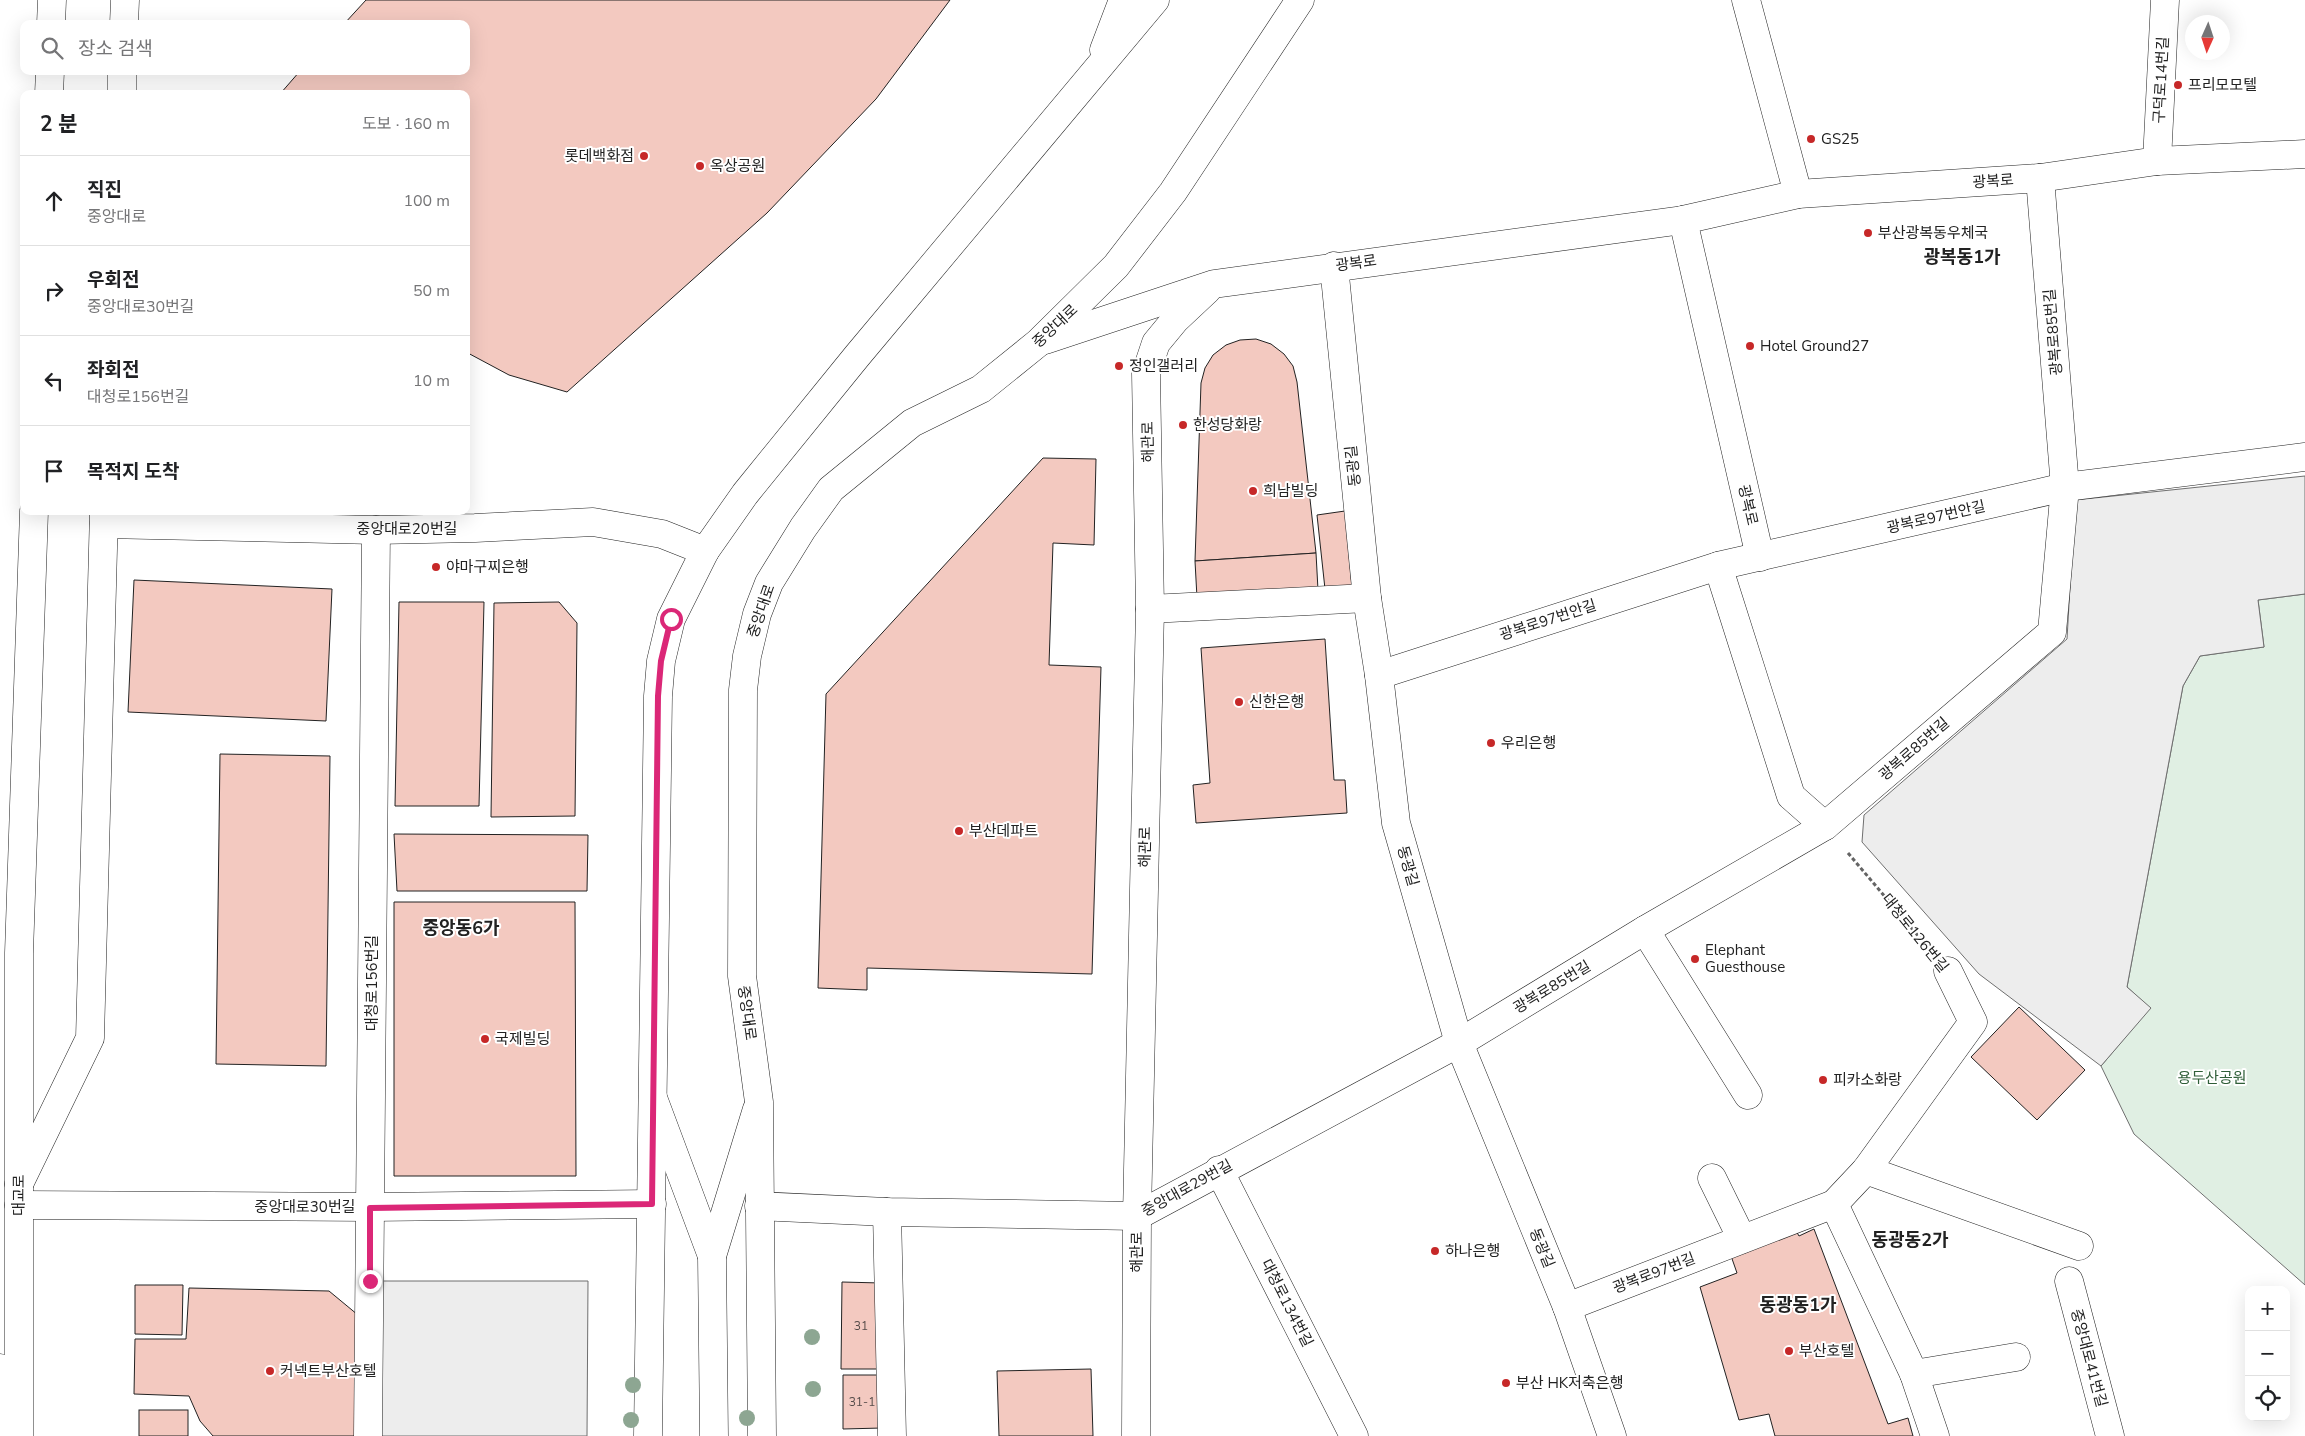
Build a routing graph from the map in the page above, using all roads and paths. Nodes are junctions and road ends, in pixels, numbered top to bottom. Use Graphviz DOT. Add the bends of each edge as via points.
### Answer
graph roads {
  1 [pos="52,0"];
  2 [pos="126,0"];
  3 [pos="1123,0"];
  4 [pos="1155,0"];
  5 [pos="1300,0"];
  6 [pos="2165,0"];
  7 [pos="1749,1"];
  8 [pos="51,20"];
  9 [pos="124,20"];
  10 [pos="1097,69"];
  11 [pos="50,75"];
  12 [pos="122,75"];
  13 [pos="49,90"];
  14 [pos="122,90"];
  15 [pos="2305,154"];
  16 [pos="2157,161"];
  17 [pos="2040,178"];
  18 [pos="1798,194"];
  19 [pos="1683,220"];
  20 [pos="1334,266"];
  21 [pos="1214,284"];
  22 [pos="1038,343"];
  23 [pos="2305,456"];
  24 [pos="2065,487"];
  25 [pos="34,515"];
  26 [pos="104,518"];
  27 [pos="376,530"];
  28 [pos="705,551"];
  29 [pos="1760,557"];
  30 [pos="1718,566"];
  31 [pos="1367,598"];
  32 [pos="1150,609"];
  33 [pos="1379,675"];
  34 [pos="1826,826"];
  35 [pos="1645,930"];
  36 [pos="1948,971"];
  37 [pos="1459,1043"];
  38 [pos="1748,1095"];
  39 [pos="653,1096"];
  40 [pos="759,1102"];
  41 [pos="1219,1170"];
  42 [pos="1866,1170"];
  43 [pos="1712,1178"];
  44 [pos="19,1194"];
  45 [pos="652,1204"];
  46 [pos="1834,1204"];
  47 [pos="759,1206"];
  48 [pos="370,1208"];
  49 [pos="887,1212"];
  50 [pos="1137,1216"];
  51 [pos="1742,1239"];
  52 [pos="2079,1246"];
  53 [pos="712,1256"];
  54 [pos="2069,1281"];
  55 [pos="1566,1307"];
  56 [pos="2016,1356"];
  57 [pos="0,1368"];
  58 [pos="1914,1374"];
  59 [pos="13,1436"];
  60 [pos="19,1436"];
  61 [pos="368,1436"];
  62 [pos="648,1436"];
  63 [pos="714,1436"];
  64 [pos="762,1436"];
  65 [pos="892,1436"];
  66 [pos="1136,1436"];
  67 [pos="1354,1436"];
  68 [pos="1612,1436"];
  69 [pos="1935,1436"];
  70 [pos="2110,1436"];
  1 -- 8 [label="street"];
  2 -- 9 [label="street"];
  3 -- 10 [label="street"];
  4 -- 10 [label="street"];
  5 -- 22 [label="street, 중앙대로" via="1172,192 1116,266"];
  6 -- 16 [label="street, 구덕로14번길"];
  7 -- 18 [label="street"];
  10 -- 28 [label="street" via="838,378 745,494"];
  11 -- 13 [label="street"];
  12 -- 14 [label="street"];
  15 -- 16 [label="street, 광복로"];
  16 -- 17 [label="street, 광복로"];
  17 -- 18 [label="street, 광복로"];
  17 -- 24 [label="street, 광복로85번길"];
  18 -- 19 [label="street, 광복로"];
  19 -- 20 [label="street, 광복로"];
  19 -- 29 [label="street, 광복로"];
  20 -- 21 [label="street, 광복로"];
  20 -- 31 [label="street, 동광길"];
  21 -- 22 [label="street, 광복로"];
  21 -- 32 [label="street, 해관로" via="1175,320 1156,343 1146,373"];
  22 -- 40 [label="street, 중앙대로" via="981,389 912,423 831,489 769,583 757,614 743,690 742,976"];
  23 -- 24 [label="street"];
  24 -- 29 [label="street, 광복로97번안길"];
  24 -- 34 [label="street, 광복로85번길" via="2052,632"];
  25 -- 44 [label="street, 대교로" via="19,953"];
  26 -- 27 [label="street, 중앙대로20번길"];
  26 -- 44 [label="street" via="90,1038"];
  27 -- 28 [label="street, 중앙대로20번길" via="593,522 662,534"];
  27 -- 48 [label="street, 대청로156번길"];
  28 -- 39 [label="street" via="671,619 661,661"];
  29 -- 30 [label="street, 광복로97번안길"];
  30 -- 33 [label="street, 광복로97번안길"];
  30 -- 34 [label="street" via="1791,796"];
  31 -- 32 [label="street"];
  31 -- 33 [label="street, 동광길"];
  32 -- 50 [label="street, 해관로"];
  33 -- 37 [label="street, 동광길" via="1396,824"];
  34 -- 35 [label="street, 광복로85번길"];
  34 -- 36 [label="path, 대청로126번길"];
  35 -- 37 [label="street, 광복로85번길"];
  35 -- 38 [label="street"];
  36 -- 42 [label="street, 대청로126번길" via="1973,1022"];
  37 -- 41 [label="street, 중앙대로29번길"];
  37 -- 55 [label="street, 동광길"];
  39 -- 45 [label="street"];
  39 -- 53 [label="street"];
  40 -- 47 [label="street, 중앙대로"];
  40 -- 53 [label="street"];
  41 -- 50 [label="street, 중앙대로29번길"];
  41 -- 67 [label="street, 대청로134번길"];
  42 -- 46 [label="street, 대청로126번길"];
  42 -- 52 [label="street"];
  43 -- 51 [label="street"];
  44 -- 48 [label="street, 중앙대로30번길"];
  44 -- 60 [label="street, 대교로"];
  45 -- 48 [label="street, 중앙대로30번길"];
  45 -- 62 [label="street"];
  46 -- 51 [label="street, 광복로97번길"];
  46 -- 58 [label="street"];
  47 -- 49 [label="street, 중앙대로29번길"];
  47 -- 64 [label="street, 중앙대로"];
  48 -- 61 [label="street, 대청로156번길"];
  49 -- 50 [label="street, 중앙대로29번길"];
  49 -- 65 [label="street"];
  50 -- 66 [label="street, 해관로"];
  51 -- 55 [label="street, 광복로97번길"];
  53 -- 63 [label="street"];
  54 -- 70 [label="street, 중앙대로41번길"];
  55 -- 68 [label="street, 동광길"];
  56 -- 58 [label="street"];
  57 -- 59 [label="street"];
  58 -- 69 [label="street"];
}
